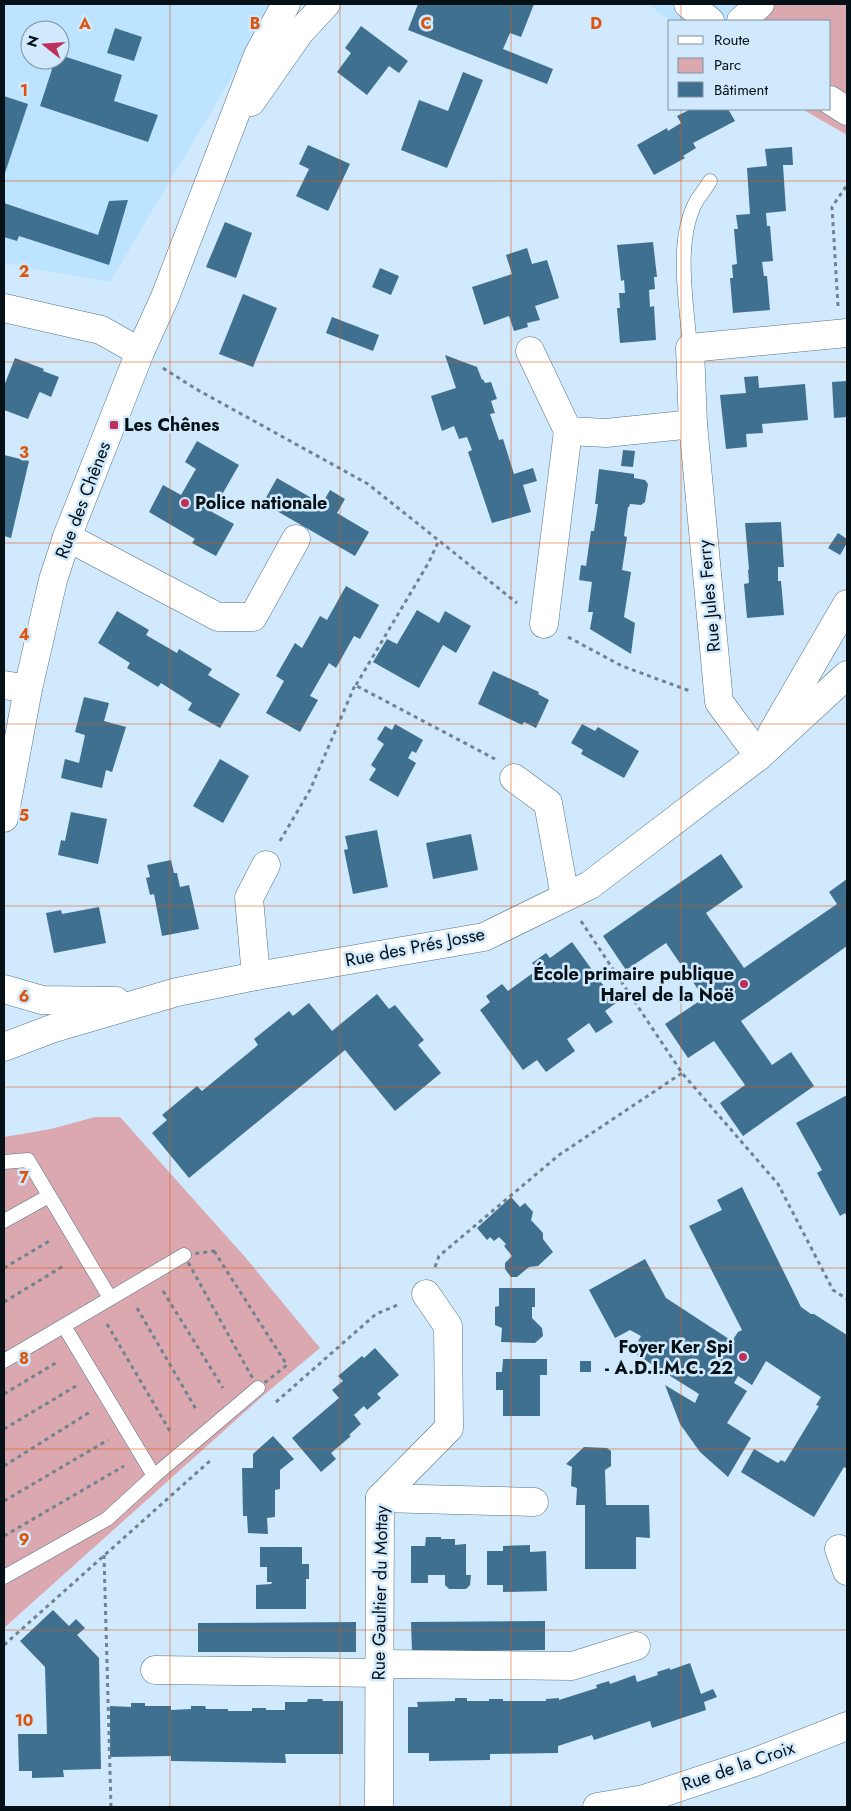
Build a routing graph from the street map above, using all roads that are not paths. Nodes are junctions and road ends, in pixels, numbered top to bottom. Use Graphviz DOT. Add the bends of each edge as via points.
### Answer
graph roads {
  1 [pos="286,4"];
  2 [pos="688,4"];
  3 [pos="760,4"];
  4 [pos="324,5"];
  5 [pos="709,20"];
  6 [pos="742,20"];
  7 [pos="831,101"];
  8 [pos="847,111"];
  9 [pos="226,138"];
  10 [pos="710,181"];
  11 [pos="4,308"];
  12 [pos="843,334"];
  13 [pos="690,348"];
  14 [pos="530,351"];
  15 [pos="140,352"];
  16 [pos="693,424"];
  17 [pos="568,431"];
  18 [pos="67,537"];
  19 [pos="296,539"];
  20 [pos="847,604"];
  21 [pos="544,624"];
  22 [pos="847,675"];
  23 [pos="16,687"];
  24 [pos="759,756"];
  25 [pos="514,778"];
  26 [pos="4,818"];
  27 [pos="266,865"];
  28 [pos="565,898"];
  29 [pos="256,976"];
  30 [pos="4,989"];
  31 [pos="140,1002"];
  32 [pos="4,1047"];
  33 [pos="4,1162"];
  34 [pos="48,1196"];
  35 [pos="4,1221"];
  36 [pos="184,1255"];
  37 [pos="426,1294"];
  38 [pos="110,1298"];
  39 [pos="64,1326"];
  40 [pos="4,1362"];
  41 [pos="258,1388"];
  42 [pos="154,1476"];
  43 [pos="380,1498"];
  44 [pos="534,1502"];
  45 [pos="4,1577"];
  46 [pos="636,1646"];
  47 [pos="379,1668"];
  48 [pos="156,1670"];
  49 [pos="847,1726"];
  50 [pos="646,1803"];
  51 [pos="379,1807"];
  52 [pos="598,1807"];
  1 -- 9 [label="street, Rue des Chênes" via="258,55"];
  2 -- 5 [label="street"];
  3 -- 6 [label="street"];
  4 -- 9 [label="street, Rue des Chênes" via="300,32"];
  7 -- 8 [label="street"];
  9 -- 15 [label="street, Rue des Chênes" via="165,297"];
  10 -- 13 [label="lane" via="696,202 687,228 683,256"];
  11 -- 15 [label="street" via="101,330"];
  12 -- 13 [label="street"];
  13 -- 16 [label="street, Rue Jules Ferry"];
  14 -- 17 [label="street"];
  15 -- 18 [label="street, Rue des Chênes"];
  16 -- 17 [label="street" via="606,434"];
  16 -- 24 [label="street, Rue Jules Ferry" via="719,702"];
  17 -- 21 [label="street"];
  18 -- 19 [label="street" via="218,617 253,616"];
  18 -- 23 [label="street, Rue des Chênes"];
  20 -- 24 [label="street, Rue des Prés Josse"];
  22 -- 24 [label="street, Rue des Prés Josse"];
  23 -- 26 [label="street, Rue des Chênes"];
  24 -- 28 [label="street, Rue des Prés Josse" via="590,885"];
  25 -- 28 [label="street" via="548,803"];
  27 -- 29 [label="street" via="249,898"];
  28 -- 29 [label="street, Rue des Prés Josse" via="484,937"];
  29 -- 31 [label="street, Rue des Prés Josse"];
  30 -- 31 [label="street, Rue des Prés Josse" via="42,1000"];
  31 -- 32 [label="street, Rue des Prés Josse"];
  33 -- 34 [label="lane" via="28,1160"];
  34 -- 35 [label="lane"];
  34 -- 38 [label="lane"];
  36 -- 38 [label="lane"];
  37 -- 43 [label="street, Rue Gaultier du Mottay" via="448,1326 449,1428"];
  38 -- 39 [label="lane"];
  39 -- 40 [label="lane"];
  39 -- 42 [label="lane"];
  41 -- 42 [label="lane"];
  42 -- 45 [label="lane" via="107,1519"];
  43 -- 44 [label="street"];
  43 -- 47 [label="street, Rue Gaultier du Mottay"];
  46 -- 47 [label="street" via="572,1666"];
  47 -- 48 [label="street"];
  47 -- 51 [label="street, Rue Gaultier du Mottay"];
  49 -- 50 [label="street, Rue de la Croix"];
  50 -- 52 [label="street, Rue de la Croix"];
}
